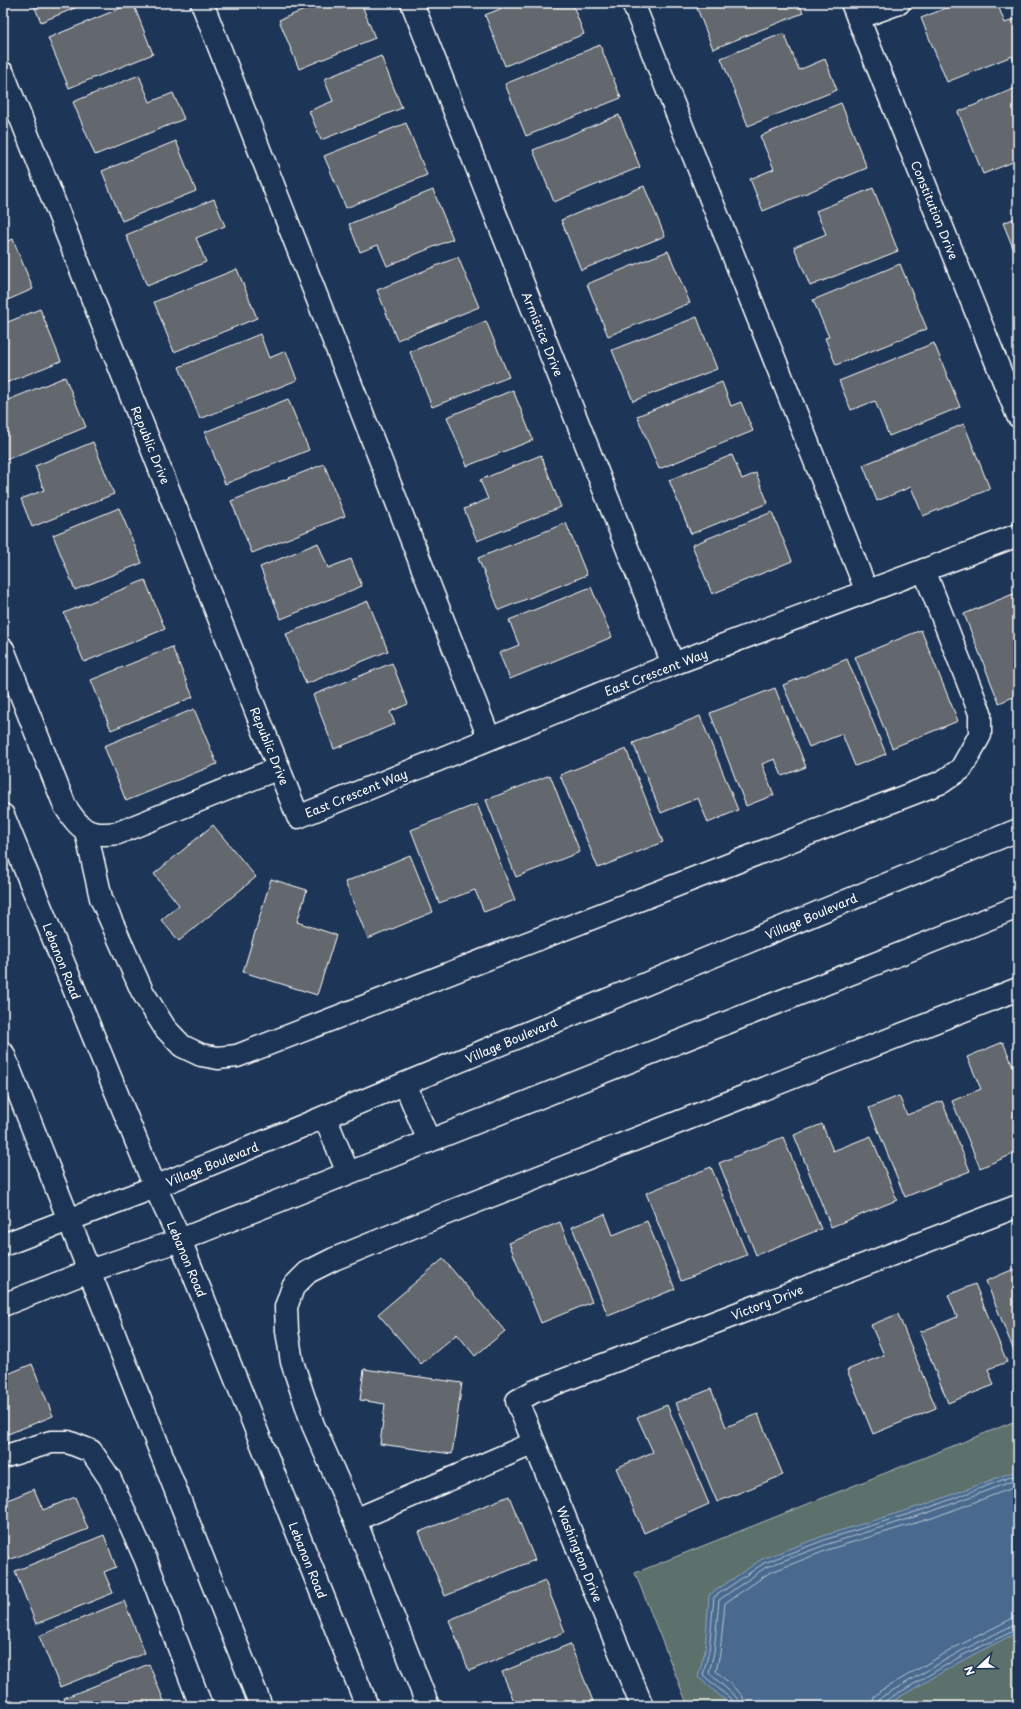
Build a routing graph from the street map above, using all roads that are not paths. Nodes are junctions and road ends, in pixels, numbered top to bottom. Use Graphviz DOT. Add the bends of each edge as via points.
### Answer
graph roads {
  1 [pos="202,3"];
  2 [pos="412,3"];
  3 [pos="633,3"];
  4 [pos="899,3"];
  5 [pos="855,11"];
  6 [pos="3,73"];
  7 [pos="1011,377"];
  8 [pos="1018,416"];
  9 [pos="1018,535"];
  10 [pos="924,570"];
  11 [pos="867,592"];
  12 [pos="3,649"];
  13 [pos="673,664"];
  14 [pos="489,738"];
  15 [pos="279,768"];
  16 [pos="3,814"];
  17 [pos="298,817"];
  18 [pos="1018,830"];
  19 [pos="86,831"];
  20 [pos="1018,907"];
  21 [pos="1018,989"];
  22 [pos="3,1053"];
  23 [pos="405,1084"];
  24 [pos="325,1117"];
  25 [pos="429,1141"];
  26 [pos="348,1173"];
  27 [pos="155,1187"];
  28 [pos="1018,1206"];
  29 [pos="69,1220"];
  30 [pos="180,1240"];
  31 [pos="3,1245"];
  32 [pos="89,1271"];
  33 [pos="3,1305"];
  34 [pos="517,1401"];
  35 [pos="534,1443"];
  36 [pos="3,1457"];
  37 [pos="356,1520"];
  38 [pos="201,1706"];
  39 [pos="260,1706"];
  40 [pos="367,1706"];
  41 [pos="428,1706"];
  42 [pos="642,1706"];
  1 -- 14 [label="street"];
  2 -- 13 [label="street, Armistice Drive"];
  3 -- 11 [label="street"];
  4 -- 5 [label="street"];
  5 -- 7 [label="street, Constitution Drive"];
  6 -- 15 [label="street, Republic Drive"];
  7 -- 8 [label="street, Constitution Drive"];
  9 -- 10 [label="street, East Crescent Way"];
  10 -- 11 [label="street, East Crescent Way"];
  10 -- 19 [label="street" via="980,713 980,735 962,769 942,782 237,1056 218,1058 201,1055 182,1046 165,1028 142,991 101,898"];
  11 -- 13 [label="street, East Crescent Way"];
  12 -- 19 [label="street" via="66,806 75,821"];
  13 -- 14 [label="street, East Crescent Way"];
  14 -- 17 [label="street, East Crescent Way"];
  15 -- 17 [label="street, Republic Drive"];
  15 -- 19 [label="street" via="118,833 102,835"];
  16 -- 27 [label="street, Lebanon Road"];
  18 -- 23 [label="street, Village Boulevard"];
  20 -- 25 [label="street"];
  21 -- 37 [label="street" via="442,1215 308,1272 293,1287 286,1306 292,1362 313,1425"];
  22 -- 29 [label="street"];
  23 -- 24 [label="street, Village Boulevard"];
  23 -- 25 [label="street"];
  24 -- 26 [label="street"];
  24 -- 27 [label="street, Village Boulevard"];
  25 -- 26 [label="street"];
  26 -- 30 [label="street"];
  27 -- 29 [label="street, Village Boulevard"];
  27 -- 30 [label="street, Lebanon Road"];
  28 -- 34 [label="street, Victory Drive" via="533,1392"];
  29 -- 31 [label="street, Village Boulevard"];
  29 -- 32 [label="street"];
  30 -- 32 [label="street"];
  30 -- 40 [label="street, Lebanon Road"];
  32 -- 33 [label="street"];
  32 -- 39 [label="street"];
  34 -- 35 [label="street, Washington Drive"];
  35 -- 37 [label="street"];
  35 -- 42 [label="street, Washington Drive"];
  36 -- 38 [label="street" via="51,1442 68,1442 91,1451 110,1479 143,1554"];
  37 -- 41 [label="street"];
}
